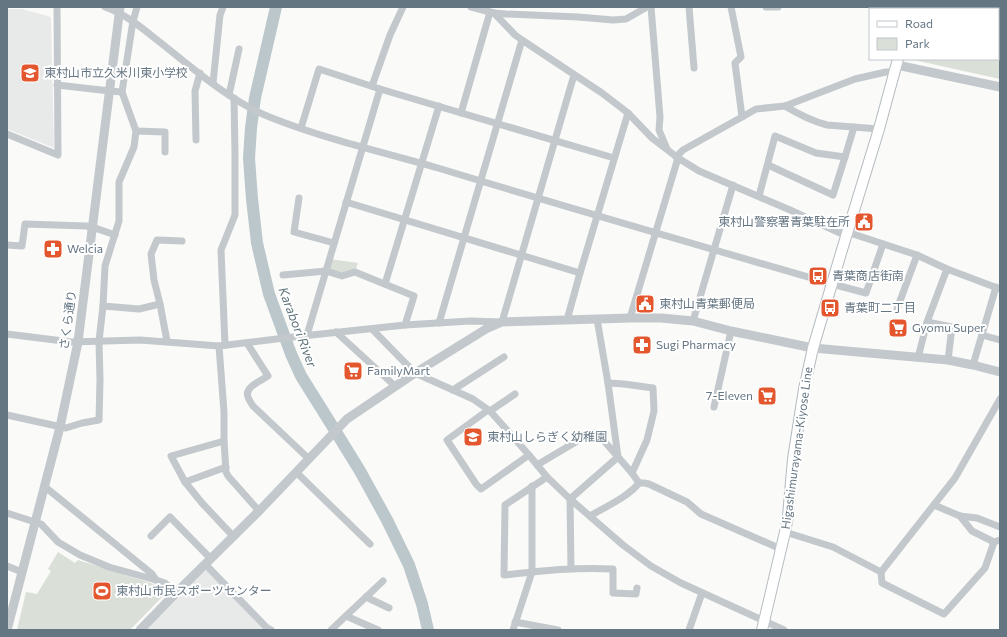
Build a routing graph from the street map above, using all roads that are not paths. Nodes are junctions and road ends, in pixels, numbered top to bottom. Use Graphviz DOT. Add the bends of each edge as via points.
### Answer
graph roads {
  1 [pos="57,7"];
  2 [pos="105,7"];
  3 [pos="137,7"];
  4 [pos="223,7"];
  5 [pos="403,7"];
  6 [pos="471,7"];
  7 [pos="647,7"];
  8 [pos="650,7"];
  9 [pos="689,7"];
  10 [pos="731,7"];
  11 [pos="766,7"];
  12 [pos="778,7"];
  13 [pos="480,8"];
  14 [pos="120,10"];
  15 [pos="492,12"];
  16 [pos="133,21"];
  17 [pos="522,40"];
  18 [pos="239,48"];
  19 [pos="896,66"];
  20 [pos="694,68"];
  21 [pos="200,73"];
  22 [pos="574,75"];
  23 [pos="213,83"];
  24 [pos="57,85"];
  25 [pos="372,86"];
  26 [pos="1000,87"];
  27 [pos="380,89"];
  28 [pos="110,91"];
  29 [pos="122,92"];
  30 [pos="231,97"];
  31 [pos="439,106"];
  32 [pos="785,106"];
  33 [pos="461,112"];
  34 [pos="628,113"];
  35 [pos="742,117"];
  36 [pos="497,123"];
  37 [pos="854,127"];
  38 [pos="301,128"];
  39 [pos="879,129"];
  40 [pos="136,131"];
  41 [pos="7,134"];
  42 [pos="196,140"];
  43 [pos="555,140"];
  44 [pos="363,147"];
  45 [pos="667,150"];
  46 [pos="165,152"];
  47 [pos="677,157"];
  48 [pos="845,157"];
  49 [pos="614,158"];
  50 [pos="422,164"];
  51 [pos="768,165"];
  52 [pos="480,181"];
  53 [pos="733,185"];
  54 [pos="758,196"];
  55 [pos="299,198"];
  56 [pos="538,198"];
  57 [pos="346,202"];
  58 [pos="597,216"];
  59 [pos="404,220"];
  60 [pos="92,228"];
  61 [pos="655,232"];
  62 [pos="847,232"];
  63 [pos="115,235"];
  64 [pos="464,238"];
  65 [pos="182,241"];
  66 [pos="334,243"];
  67 [pos="883,244"];
  68 [pos="7,246"];
  69 [pos="714,250"];
  70 [pos="917,255"];
  71 [pos="521,256"];
  72 [pos="947,269"];
  73 [pos="326,271"];
  74 [pos="580,274"];
  75 [pos="283,275"];
  76 [pos="385,284"];
  77 [pos="832,284"];
  78 [pos="998,288"];
  79 [pos="160,304"];
  80 [pos="103,306"];
  81 [pos="897,309"];
  82 [pos="630,318"];
  83 [pos="597,319"];
  84 [pos="567,320"];
  85 [pos="693,321"];
  86 [pos="502,322"];
  87 [pos="927,322"];
  88 [pos="439,323"];
  89 [pos="405,325"];
  90 [pos="372,329"];
  91 [pos="731,331"];
  92 [pos="336,332"];
  93 [pos="7,334"];
  94 [pos="307,335"];
  95 [pos="982,335"];
  96 [pos="1000,340"];
  97 [pos="99,341"];
  98 [pos="166,341"];
  99 [pos="78,342"];
  100 [pos="247,343"];
  101 [pos="222,346"];
  102 [pos="813,348"];
  103 [pos="504,357"];
  104 [pos="918,358"];
  105 [pos="948,360"];
  106 [pos="973,365"];
  107 [pos="1000,372"];
  108 [pos="415,373"];
  109 [pos="608,383"];
  110 [pos="395,386"];
  111 [pos="453,390"];
  112 [pos="515,394"];
  113 [pos="1000,399"];
  114 [pos="714,407"];
  115 [pos="489,411"];
  116 [pos="7,415"];
  117 [pos="60,427"];
  118 [pos="224,441"];
  119 [pos="529,455"];
  120 [pos="618,457"];
  121 [pos="309,459"];
  122 [pos="537,465"];
  123 [pos="226,467"];
  124 [pos="296,472"];
  125 [pos="632,473"];
  126 [pos="547,477"];
  127 [pos="185,482"];
  128 [pos="639,483"];
  129 [pos="44,486"];
  130 [pos="532,486"];
  131 [pos="570,499"];
  132 [pos="934,505"];
  133 [pos="259,511"];
  134 [pos="7,513"];
  135 [pos="590,516"];
  136 [pos="960,516"];
  137 [pos="36,522"];
  138 [pos="1000,527"];
  139 [pos="785,532"];
  140 [pos="150,536"];
  141 [pos="233,536"];
  142 [pos="997,541"];
  143 [pos="370,544"];
  144 [pos="781,549"];
  145 [pos="208,561"];
  146 [pos="7,566"];
  147 [pos="572,568"];
  148 [pos="22,572"];
  149 [pos="532,572"];
  150 [pos="881,572"];
  151 [pos="156,580"];
  152 [pos="383,581"];
  153 [pos="637,588"];
  154 [pos="176,593"];
  155 [pos="702,593"];
  156 [pos="366,597"];
  157 [pos="389,608"];
  158 [pos="346,616"];
  159 [pos="515,622"];
  160 [pos="763,626"];
  161 [pos="7,630"];
  162 [pos="140,630"];
  163 [pos="271,630"];
  164 [pos="331,630"];
  165 [pos="378,630"];
  166 [pos="513,630"];
  167 [pos="558,630"];
  168 [pos="689,630"];
  169 [pos="784,630"];
  1 -- 24 [label="street"];
  2 -- 14 [label="street"];
  3 -- 16 [label="street"];
  4 -- 23 [label="street"];
  5 -- 25 [label="street"];
  6 -- 13 [label="street"];
  7 -- 15 [label="street" via="626,19 613,20"];
  8 -- 45 [label="street" via="659,130"];
  9 -- 20 [label="street"];
  10 -- 35 [label="street" via="741,57 736,63"];
  11 -- 12 [label="street"];
  13 -- 15 [label="street"];
  14 -- 16 [label="street"];
  14 -- 28 [label="street, さくら通り"];
  15 -- 17 [label="street"];
  15 -- 33 [label="street"];
  16 -- 21 [label="street"];
  16 -- 29 [label="street"];
  17 -- 22 [label="street"];
  17 -- 36 [label="street"];
  18 -- 30 [label="street"];
  19 -- 26 [label="street"];
  19 -- 32 [label="street" via="886,72 855,80"];
  19 -- 39 [label="main road, Higashimurayama-Kiyose Line"];
  21 -- 23 [label="street"];
  21 -- 42 [label="street" via="195,91"];
  22 -- 34 [label="street"];
  22 -- 43 [label="street"];
  23 -- 30 [label="street"];
  24 -- 28 [label="street"];
  24 -- 41 [label="street" via="58,155"];
  25 -- 27 [label="street"];
  25 -- 38 [label="street" via="319,69"];
  27 -- 31 [label="street"];
  27 -- 44 [label="street"];
  28 -- 29 [label="street"];
  28 -- 60 [label="street, さくら通り"];
  29 -- 40 [label="street"];
  30 -- 38 [label="street" via="270,117"];
  30 -- 101 [label="street" via="235,153 234,215 221,250"];
  31 -- 33 [label="street"];
  31 -- 50 [label="street"];
  32 -- 35 [label="street" via="756,109"];
  32 -- 37 [label="street" via="819,123"];
  33 -- 36 [label="street"];
  34 -- 45 [label="street"];
  34 -- 49 [label="street"];
  35 -- 47 [label="street" via="683,150"];
  36 -- 43 [label="street"];
  36 -- 52 [label="street"];
  37 -- 39 [label="street"];
  37 -- 48 [label="street"];
  38 -- 44 [label="street"];
  39 -- 62 [label="main road, Higashimurayama-Kiyose Line"];
  40 -- 46 [label="street" via="164,132"];
  40 -- 63 [label="street" via="134,146 120,182 119,221"];
  43 -- 49 [label="street"];
  43 -- 56 [label="street"];
  44 -- 50 [label="street"];
  44 -- 57 [label="street"];
  45 -- 47 [label="street"];
  47 -- 53 [label="street" via="699,171"];
  47 -- 61 [label="street"];
  48 -- 51 [label="street" via="816,153 776,136"];
  48 -- 51 [label="street" via="833,195"];
  49 -- 58 [label="street"];
  50 -- 52 [label="street"];
  50 -- 59 [label="street"];
  51 -- 54 [label="street"];
  52 -- 56 [label="street"];
  52 -- 64 [label="street"];
  53 -- 54 [label="street"];
  53 -- 69 [label="street"];
  54 -- 62 [label="street" via="840,233"];
  55 -- 66 [label="street" via="294,232"];
  56 -- 58 [label="street"];
  56 -- 71 [label="street"];
  57 -- 59 [label="street"];
  57 -- 66 [label="street"];
  58 -- 61 [label="street"];
  58 -- 74 [label="street"];
  59 -- 64 [label="street"];
  59 -- 76 [label="street"];
  60 -- 63 [label="street"];
  60 -- 68 [label="street" via="25,224 22,246"];
  60 -- 99 [label="street, さくら通り"];
  61 -- 69 [label="street"];
  61 -- 82 [label="street"];
  62 -- 67 [label="street"];
  62 -- 77 [label="main road, Higashimurayama-Kiyose Line"];
  63 -- 80 [label="street" via="105,266"];
  64 -- 71 [label="street"];
  64 -- 88 [label="street"];
  65 -- 79 [label="street" via="157,240 151,254"];
  66 -- 73 [label="street"];
  67 -- 70 [label="street"];
  67 -- 77 [label="street" via="866,292"];
  69 -- 77 [label="street"];
  69 -- 85 [label="street"];
  70 -- 72 [label="street"];
  70 -- 81 [label="street"];
  71 -- 74 [label="street"];
  71 -- 86 [label="street"];
  72 -- 78 [label="street"];
  72 -- 87 [label="street"];
  73 -- 75 [label="street"];
  73 -- 76 [label="street" via="342,276 355,272"];
  73 -- 94 [label="street"];
  74 -- 84 [label="street"];
  76 -- 89 [label="street" via="414,296"];
  77 -- 102 [label="main road, Higashimurayama-Kiyose Line"];
  78 -- 95 [label="street"];
  79 -- 80 [label="street" via="139,309"];
  79 -- 98 [label="street"];
  80 -- 97 [label="street"];
  82 -- 83 [label="street"];
  82 -- 85 [label="street"];
  83 -- 84 [label="street"];
  83 -- 109 [label="street"];
  84 -- 86 [label="street"];
  85 -- 91 [label="street"];
  86 -- 88 [label="street"];
  86 -- 108 [label="street" via="486,329"];
  87 -- 104 [label="street"];
  87 -- 105 [label="street" via="952,327"];
  88 -- 89 [label="street"];
  89 -- 90 [label="street"];
  90 -- 92 [label="street"];
  90 -- 108 [label="street"];
  91 -- 102 [label="street"];
  91 -- 114 [label="street"];
  92 -- 94 [label="street"];
  92 -- 110 [label="street"];
  93 -- 99 [label="street"];
  94 -- 100 [label="street"];
  95 -- 96 [label="street"];
  95 -- 106 [label="street"];
  97 -- 98 [label="street"];
  97 -- 99 [label="street"];
  97 -- 117 [label="street" via="98,420 66,428"];
  98 -- 101 [label="street"];
  99 -- 117 [label="street, さくら通り"];
  100 -- 101 [label="street"];
  100 -- 121 [label="street" via="268,376 247,391 253,406"];
  101 -- 118 [label="street"];
  102 -- 104 [label="street"];
  102 -- 139 [label="main road, Higashimurayama-Kiyose Line" via="793,459"];
  103 -- 111 [label="street"];
  104 -- 105 [label="street"];
  105 -- 106 [label="street"];
  106 -- 107 [label="street"];
  108 -- 110 [label="street"];
  108 -- 111 [label="street"];
  109 -- 120 [label="street"];
  109 -- 125 [label="street" via="653,388 654,411 647,440"];
  110 -- 121 [label="street" via="346,421"];
  111 -- 115 [label="street" via="473,399"];
  112 -- 115 [label="street"];
  113 -- 132 [label="street" via="955,478"];
  115 -- 119 [label="street"];
  115 -- 119 [label="street" via="447,440 476,484 481,489"];
  116 -- 117 [label="street"];
  117 -- 129 [label="street, さくら通り"];
  118 -- 123 [label="street"];
  118 -- 127 [label="street" via="171,456"];
  119 -- 122 [label="street"];
  120 -- 122 [label="street" via="595,433"];
  120 -- 125 [label="street"];
  120 -- 131 [label="street"];
  121 -- 124 [label="street"];
  122 -- 126 [label="street"];
  123 -- 127 [label="street"];
  123 -- 133 [label="street" via="228,476"];
  124 -- 133 [label="street"];
  124 -- 143 [label="street"];
  125 -- 128 [label="street"];
  126 -- 130 [label="street"];
  126 -- 131 [label="street"];
  127 -- 141 [label="street"];
  128 -- 135 [label="street" via="629,494"];
  128 -- 144 [label="street" via="649,484 687,502 701,514"];
  129 -- 137 [label="street, さくら通り"];
  129 -- 151 [label="street" via="152,574"];
  130 -- 149 [label="street"];
  130 -- 149 [label="street" via="505,504 504,575"];
  131 -- 135 [label="street"];
  131 -- 147 [label="street"];
  132 -- 136 [label="street"];
  132 -- 150 [label="street"];
  133 -- 141 [label="street"];
  134 -- 137 [label="street"];
  135 -- 155 [label="street" via="652,566"];
  136 -- 138 [label="street" via="977,518"];
  136 -- 142 [label="street" via="972,531"];
  137 -- 148 [label="street, さくら通り"];
  137 -- 151 [label="street" via="44,526 58,542 80,555 109,567"];
  139 -- 144 [label="main road, Higashimurayama-Kiyose Line"];
  139 -- 150 [label="street" via="833,547"];
  140 -- 145 [label="street" via="170,517"];
  141 -- 145 [label="street"];
  142 -- 150 [label="street" via="985,568 944,614 882,583"];
  144 -- 160 [label="main road, Higashimurayama-Kiyose Line"];
  145 -- 154 [label="street"];
  145 -- 163 [label="street"];
  146 -- 148 [label="street"];
  147 -- 149 [label="street"];
  147 -- 153 [label="street" via="613,569 613,596 636,594"];
  148 -- 161 [label="street, さくら通り"];
  149 -- 159 [label="street"];
  151 -- 154 [label="street" via="165,583"];
  152 -- 156 [label="street"];
  154 -- 162 [label="street"];
  155 -- 160 [label="street"];
  155 -- 168 [label="street"];
  156 -- 157 [label="street"];
  156 -- 158 [label="street"];
  158 -- 164 [label="street"];
  158 -- 165 [label="street"];
  159 -- 166 [label="street"];
  159 -- 167 [label="street"];
  160 -- 169 [label="street"];
}
